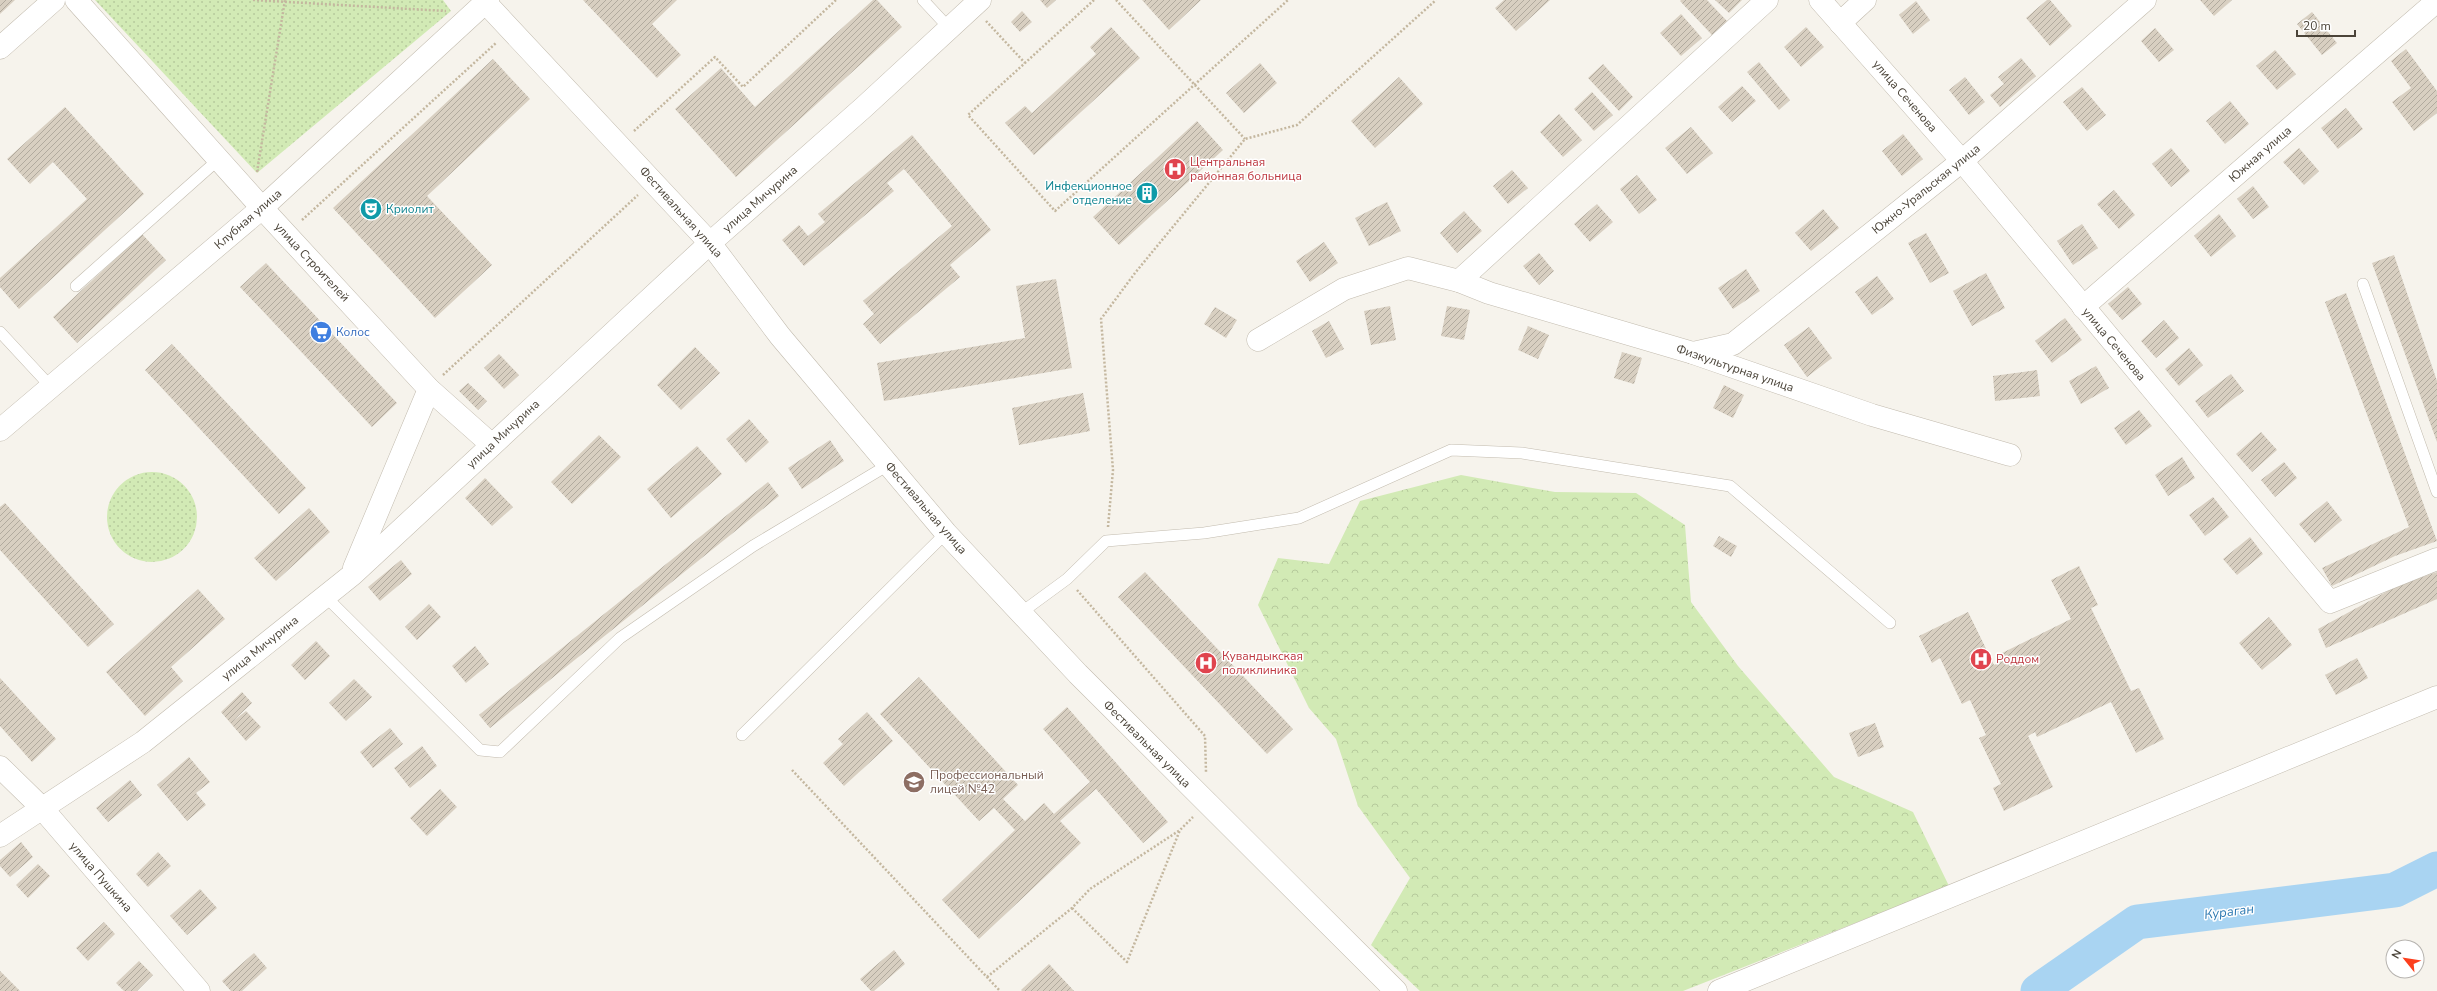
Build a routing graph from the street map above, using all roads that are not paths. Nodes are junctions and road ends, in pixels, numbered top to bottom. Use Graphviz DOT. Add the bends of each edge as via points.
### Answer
graph roads {
  1 [pos="54,0"];
  2 [pos="76,0"];
  3 [pos="923,0"];
  4 [pos="1767,0"];
  5 [pos="1820,0"];
  6 [pos="1865,0"];
  7 [pos="2144,0"];
  8 [pos="485,1"];
  9 [pos="2437,1"];
  10 [pos="976,3"];
  11 [pos="1840,23"];
  12 [pos="949,28"];
  13 [pos="0,48"];
  14 [pos="219,159"];
  15 [pos="1962,161"];
  16 [pos="258,202"];
  17 [pos="710,243"];
  18 [pos="1460,280"];
  19 [pos="2363,284"];
  20 [pos="76,286"];
  21 [pos="2083,307"];
  22 [pos="0,332"];
  23 [pos="1258,340"];
  24 [pos="1694,353"];
  25 [pos="51,387"];
  26 [pos="429,388"];
  27 [pos="0,430"];
  28 [pos="492,445"];
  29 [pos="2010,455"];
  30 [pos="888,466"];
  31 [pos="2437,492"];
  32 [pos="946,533"];
  33 [pos="2437,559"];
  34 [pos="352,575"];
  35 [pos="326,596"];
  36 [pos="1022,612"];
  37 [pos="1890,624"];
  38 [pos="2437,697"];
  39 [pos="742,735"];
  40 [pos="0,767"];
  41 [pos="41,807"];
  42 [pos="0,836"];
  43 [pos="198,991"];
  44 [pos="1396,991"];
  45 [pos="1719,991"];
  1 -- 13 [label="street"];
  2 -- 14 [label="street, улица Строителей"];
  3 -- 12 [label="lane"];
  4 -- 18 [label="street"];
  5 -- 11 [label="street, улица Сеченова"];
  6 -- 11 [label="street"];
  7 -- 15 [label="street, Южно-Уральская улица"];
  8 -- 16 [label="street, Клубная улица"];
  8 -- 17 [label="street, Фестивальная улица"];
  9 -- 21 [label="street, Южная улица"];
  10 -- 12 [label="street, улица Мичурина"];
  11 -- 15 [label="street, улица Сеченова"];
  12 -- 17 [label="street, улица Мичурина"];
  14 -- 16 [label="street, улица Строителей"];
  14 -- 20 [label="lane"];
  15 -- 21 [label="street, улица Сеченова"];
  15 -- 24 [label="street, Южно-Уральская улица" via="1733,344"];
  16 -- 25 [label="street, Клубная улица"];
  16 -- 26 [label="street, улица Строителей"];
  17 -- 28 [label="street, улица Мичурина"];
  17 -- 30 [label="street, Фестивальная улица" via="780,336"];
  18 -- 23 [label="street, Физкультурная улица" via="1408,268 1344,289"];
  18 -- 24 [label="street, Физкультурная улица" via="1489,293"];
  19 -- 31 [label="lane"];
  21 -- 33 [label="street, улица Сеченова" via="2330,602"];
  22 -- 25 [label="lane"];
  24 -- 29 [label="street, Физкультурная улица" via="1872,415"];
  25 -- 27 [label="street, Клубная улица"];
  26 -- 28 [label="street, улица Строителей"];
  26 -- 34 [label="street"];
  28 -- 34 [label="street, улица Мичурина"];
  30 -- 32 [label="street, Фестивальная улица"];
  30 -- 35 [label="lane" via="753,546 620,638 500,752 480,750"];
  32 -- 36 [label="street, Фестивальная улица"];
  32 -- 39 [label="lane"];
  34 -- 35 [label="street, улица Мичурина"];
  35 -- 41 [label="street, улица Мичурина" via="143,742"];
  36 -- 37 [label="lane" via="1067,578 1106,541 1204,533 1299,518 1451,450 1522,452 1730,486"];
  36 -- 44 [label="street, Фестивальная улица" via="1078,674 1206,804"];
  38 -- 45 [label="street"];
  40 -- 41 [label="street, улица Пушкина"];
  41 -- 42 [label="street, улица Мичурина"];
  41 -- 43 [label="street, улица Пушкина"];
}
